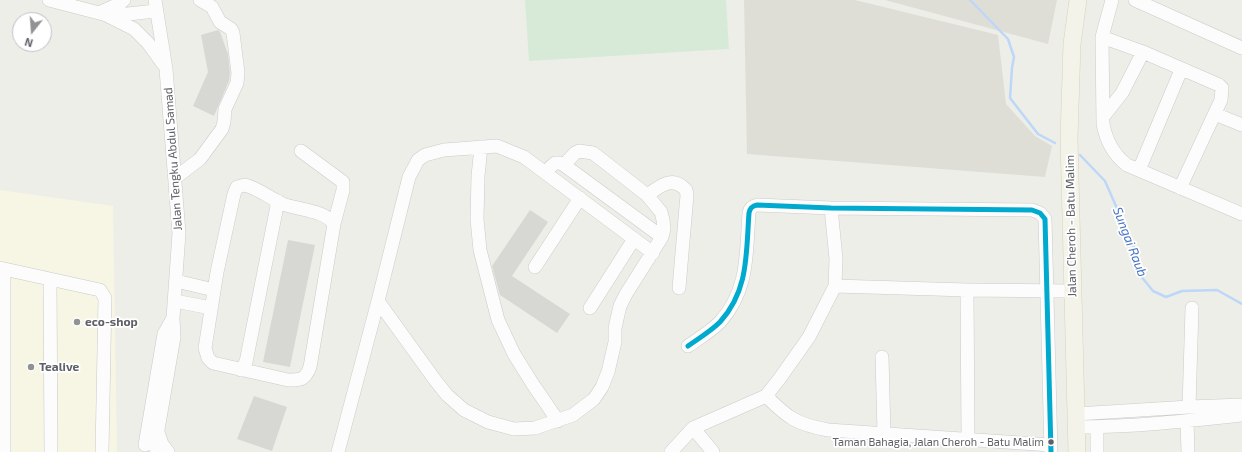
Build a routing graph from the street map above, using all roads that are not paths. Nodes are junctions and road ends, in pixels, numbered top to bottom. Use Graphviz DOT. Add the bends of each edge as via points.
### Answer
graph roads {
  1 [pos="49,0"];
  2 [pos="124,0"];
  3 [pos="200,0"];
  4 [pos="1078,0"];
  5 [pos="1112,0"];
  6 [pos="1135,0"];
  7 [pos="213,4"];
  8 [pos="156,6"];
  9 [pos="101,13"];
  10 [pos="1102,37"];
  11 [pos="1242,48"];
  12 [pos="1143,52"];
  13 [pos="166,69"];
  14 [pos="1181,70"];
  15 [pos="1215,114"];
  16 [pos="1103,117"];
  17 [pos="1242,125"];
  18 [pos="481,147"];
  19 [pos="301,151"];
  20 [pos="564,165"];
  21 [pos="1139,170"];
  22 [pos="545,172"];
  23 [pos="175,178"];
  24 [pos="1180,188"];
  25 [pos="648,195"];
  26 [pos="580,198"];
  27 [pos="278,201"];
  28 [pos="831,208"];
  29 [pos="1242,214"];
  30 [pos="334,224"];
  31 [pos="662,237"];
  32 [pos="634,239"];
  33 [pos="653,253"];
  34 [pos="535,267"];
  35 [pos="2,269"];
  36 [pos="50,279"];
  37 [pos="176,281"];
  38 [pos="835,286"];
  39 [pos="679,288"];
  40 [pos="214,290"];
  41 [pos="967,290"];
  42 [pos="1048,291"];
  43 [pos="1073,291"];
  44 [pos="174,301"];
  45 [pos="378,301"];
  46 [pos="211,308"];
  47 [pos="590,308"];
  48 [pos="1192,308"];
  49 [pos="173,318"];
  50 [pos="688,346"];
  51 [pos="882,357"];
  52 [pos="241,370"];
  53 [pos="766,396"];
  54 [pos="1242,405"];
  55 [pos="1189,407"];
  56 [pos="1242,415"];
  57 [pos="1076,420"];
  58 [pos="558,421"];
  59 [pos="1187,421"];
  60 [pos="1096,427"];
  61 [pos="693,428"];
  62 [pos="158,430"];
  63 [pos="884,433"];
  64 [pos="968,440"];
  65 [pos="149,449"];
  66 [pos="1051,449"];
  67 [pos="4,452"];
  68 [pos="51,452"];
  69 [pos="102,452"];
  70 [pos="168,452"];
  71 [pos="338,452"];
  72 [pos="671,452"];
  73 [pos="713,452"];
  74 [pos="1077,452"];
  75 [pos="1097,452"];
  76 [pos="1188,452"];
  1 -- 9 [label="street"];
  2 -- 9 [label="street"];
  3 -- 7 [label="street"];
  4 -- 43 [label="main road, Jalan Cheroh - Batu Malim" via="1072,44 1070,131"];
  5 -- 10 [label="street"];
  6 -- 11 [label="street"];
  7 -- 23 [label="street" via="220,22 233,33 237,83 225,109 222,130 200,159"];
  8 -- 9 [label="street" via="128,14"];
  8 -- 13 [label="street, Jalan Tengku Abdul Samad"];
  9 -- 13 [label="street" via="134,29 148,43"];
  10 -- 12 [label="street"];
  10 -- 16 [label="street"];
  12 -- 14 [label="street"];
  12 -- 16 [label="street" via="1122,93"];
  13 -- 23 [label="street, Jalan Tengku Abdul Samad"];
  14 -- 15 [label="street" via="1222,88 1221,100"];
  14 -- 21 [label="street"];
  15 -- 17 [label="street"];
  15 -- 24 [label="street"];
  16 -- 21 [label="street" via="1105,135 1116,155 1127,165"];
  18 -- 22 [label="street" via="497,146 512,151"];
  18 -- 45 [label="street" via="444,150 425,155 418,160 408,177"];
  18 -- 58 [label="street" via="478,176 478,235 498,320 514,354"];
  19 -- 30 [label="street" via="343,182 344,190"];
  20 -- 22 [label="street" via="555,163"];
  20 -- 25 [label="street" via="579,151 593,153"];
  20 -- 31 [label="street"];
  21 -- 24 [label="street"];
  22 -- 26 [label="street"];
  23 -- 37 [label="street, Jalan Tengku Abdul Samad" via="179,233"];
  24 -- 29 [label="street"];
  25 -- 31 [label="street" via="661,212 664,224"];
  25 -- 39 [label="street" via="671,182 686,190"];
  26 -- 32 [label="street"];
  26 -- 34 [label="street"];
  27 -- 30 [label="street" via="327,216"];
  27 -- 40 [label="street" via="255,188 245,185 237,187"];
  27 -- 52 [label="street" via="246,362"];
  28 -- 38 [label="street" via="836,259"];
  28 -- 42 [label="street" via="1032,210 1040,213 1044,219"];
  28 -- 50 [label="street" via="757,205 750,208 746,269 737,296 719,323"];
  30 -- 52 [label="street" via="307,374 299,380 288,380"];
  31 -- 33 [label="street"];
  32 -- 33 [label="street"];
  32 -- 47 [label="street"];
  33 -- 58 [label="street" via="620,306 615,342 602,387 594,399 573,415"];
  35 -- 36 [label="street"];
  35 -- 67 [label="street"];
  36 -- 68 [label="street"];
  36 -- 69 [label="street" via="100,290 105,298"];
  37 -- 40 [label="street"];
  37 -- 44 [label="street, Jalan Tengku Abdul Samad"];
  38 -- 41 [label="street"];
  38 -- 53 [label="street" via="809,337"];
  40 -- 46 [label="street"];
  41 -- 42 [label="street"];
  41 -- 64 [label="street"];
  42 -- 43 [label="street"];
  42 -- 66 [label="street"];
  43 -- 57 [label="main road, Jalan Cheroh - Batu Malim"];
  44 -- 46 [label="street"];
  44 -- 49 [label="street, Jalan Tengku Abdul Samad"];
  45 -- 58 [label="street" via="435,380 464,410 488,422 514,429 535,428"];
  45 -- 71 [label="street"];
  46 -- 52 [label="street" via="205,348 208,358 213,364"];
  48 -- 55 [label="street"];
  49 -- 62 [label="street, Jalan Tengku Abdul Samad" via="174,337"];
  49 -- 65 [label="street" via="164,334"];
  51 -- 63 [label="street"];
  53 -- 61 [label="street"];
  53 -- 63 [label="street" via="794,421 815,428"];
  54 -- 55 [label="street"];
  55 -- 57 [label="street"];
  56 -- 59 [label="street"];
  57 -- 60 [label="street"];
  57 -- 74 [label="main road, Jalan Cheroh - Batu Malim"];
  59 -- 60 [label="street"];
  59 -- 76 [label="street"];
  60 -- 75 [label="street"];
  61 -- 72 [label="street"];
  61 -- 73 [label="street"];
  62 -- 65 [label="street, Jalan Tengku Abdul Samad"];
  62 -- 70 [label="street" via="162,444"];
  63 -- 64 [label="street"];
  64 -- 66 [label="street"];
}
